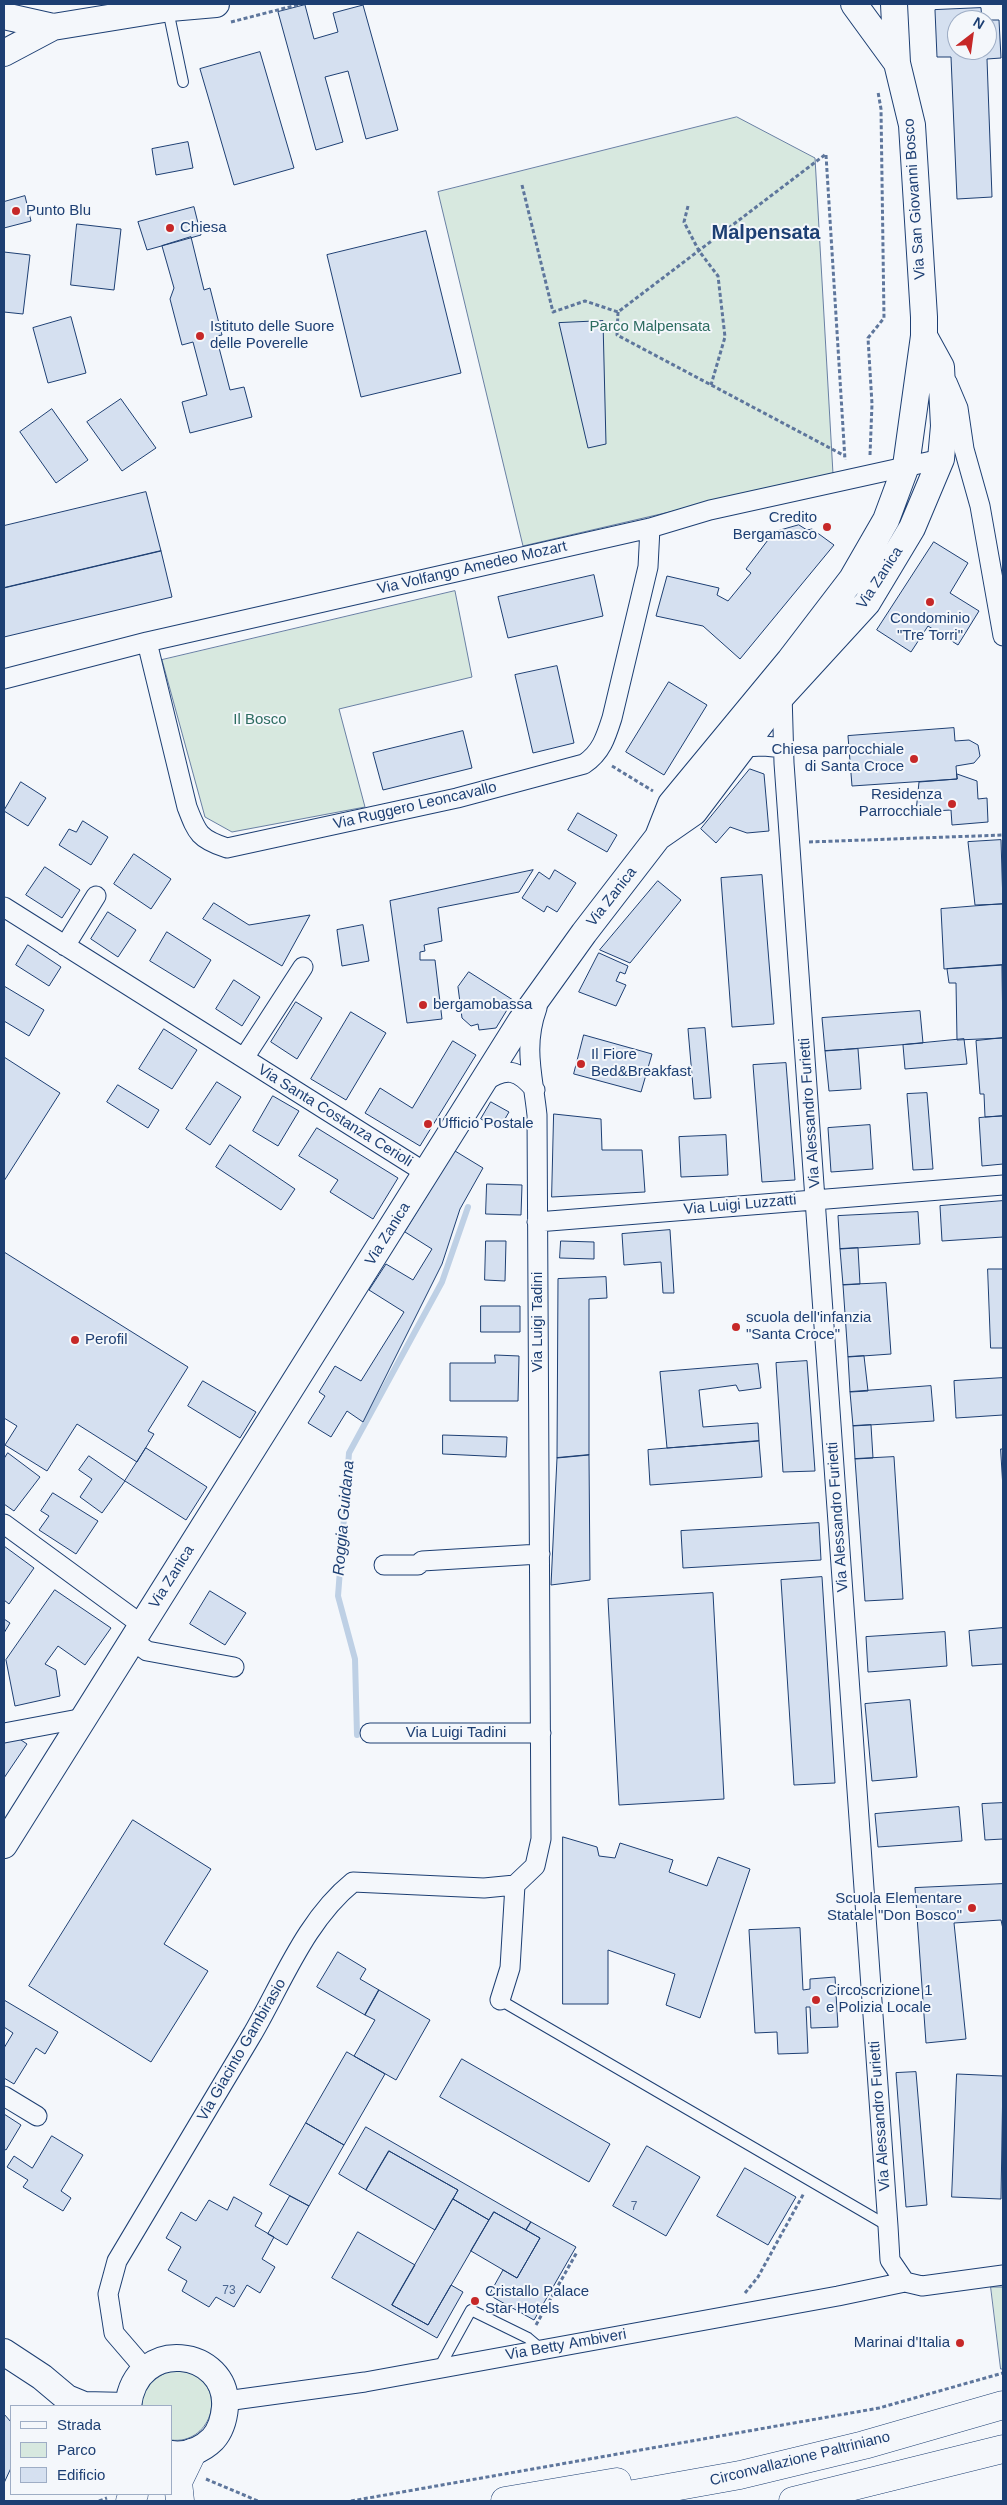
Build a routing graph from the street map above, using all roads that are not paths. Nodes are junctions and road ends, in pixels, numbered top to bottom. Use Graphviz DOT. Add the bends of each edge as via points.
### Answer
graph roads {
  1 [pos="216,4"];
  2 [pos="854,4"];
  3 [pos="894,4"];
  4 [pos="169,7"];
  5 [pos="4,16"];
  6 [pos="53,27"];
  7 [pos="4,53"];
  8 [pos="897,64"];
  9 [pos="182,82"];
  10 [pos="924,336"];
  11 [pos="940,367"];
  12 [pos="941,459"];
  13 [pos="906,466"];
  14 [pos="650,528"];
  15 [pos="1003,636"];
  16 [pos="147,642"];
  17 [pos="790,660"];
  18 [pos="4,679"];
  19 [pos="767,712"];
  20 [pos="742,747"];
  21 [pos="784,748"];
  22 [pos="658,837"];
  23 [pos="96,896"];
  24 [pos="4,907"];
  25 [pos="65,946"];
  26 [pos="302,967"];
  27 [pos="543,992"];
  28 [pos="244,1058"];
  29 [pos="484,1082"];
  30 [pos="535,1090"];
  31 [pos="426,1173"];
  32 [pos="1003,1185"];
  33 [pos="816,1199"];
  34 [pos="537,1222"];
  35 [pos="4,1524"];
  36 [pos="540,1554"];
  37 [pos="384,1565"];
  38 [pos="137,1633"];
  39 [pos="234,1667"];
  40 [pos="84,1718"];
  41 [pos="4,1733"];
  42 [pos="370,1733"];
  43 [pos="541,1733"];
  44 [pos="4,1845"];
  45 [pos="515,1885"];
  46 [pos="500,2000"];
  47 [pos="4,2096"];
  48 [pos="38,2116"];
  49 [pos="888,2226"];
  50 [pos="1003,2275"];
  51 [pos="905,2282"];
  52 [pos="535,2344"];
  53 [pos="4,2352"];
  54 [pos="439,2368"];
  55 [pos="145,2369"];
  56 [pos="226,2402"];
  57 [pos="84,2405"];
  58 [pos="128,2405"];
  59 [pos="1003,2405"];
  60 [pos="1003,2449"];
  61 [pos="182,2454"];
  62 [pos="687,2485"];
  63 [pos="179,2492"];
  64 [pos="505,2501"];
  65 [pos="595,2501"];
  66 [pos="793,2501"];
  1 -- 4 [label="main road"];
  2 -- 8 [label="main road, Via San Giovanni Bosco"];
  3 -- 8 [label="main road, Via San Giovanni Bosco"];
  4 -- 6 [label="main road"];
  4 -- 9 [label="lane"];
  5 -- 6 [label="main road"];
  6 -- 7 [label="main road"];
  8 -- 10 [label="main road, Via San Giovanni Bosco" via="912,125"];
  10 -- 11 [label="main road, Via San Giovanni Bosco"];
  10 -- 13 [label="main road, Via San Giovanni Bosco"];
  11 -- 12 [label="main road, Via San Giovanni Bosco" via="944,426"];
  11 -- 15 [label="street, Via San Giovanni Bosco" via="958,408 964,449 980,506"];
  12 -- 13 [label="street, Via Volfango Amedeo Mozart"];
  12 -- 19 [label="main road, Via Zanica" via="912,528 867,603"];
  13 -- 14 [label="street, Via Volfango Amedeo Mozart" via="710,510"];
  13 -- 17 [label="main road, Via Zanica" via="886,520 852,579"];
  14 -- 16 [label="street, Via Volfango Amedeo Mozart"];
  14 -- 16 [label="street, Via Ruggero Leoncavallo" via="648,567 612,718 596,756 584,764 457,798 227,848 205,840 196,830 187,807"];
  16 -- 18 [label="street, Via Volfango Amedeo Mozart"];
  17 -- 19 [label="main road, Via Zanica"];
  17 -- 19 [label="street, Via Alessandro Furietti"];
  19 -- 20 [label="main road, Via Zanica"];
  19 -- 21 [label="street, Via Alessandro Furietti"];
  19 -- 22 [label="main road, Via Zanica" via="671,804"];
  20 -- 21 [label="street"];
  20 -- 22 [label="main road, Via Zanica" via="694,812"];
  21 -- 33 [label="street, Via Alessandro Furietti"];
  22 -- 27 [label="main road, Via Zanica"];
  23 -- 25 [label="street"];
  24 -- 25 [label="street, Via Santa Costanza Cerioli"];
  25 -- 28 [label="street, Via Santa Costanza Cerioli"];
  26 -- 28 [label="street, Via Santa Costanza Cerioli"];
  27 -- 29 [label="main road, Via Zanica"];
  27 -- 30 [label="street, Via Luigi Tadini" via="529,1035 528,1050"];
  28 -- 31 [label="street, Via Santa Costanza Cerioli"];
  29 -- 30 [label="street" via="494,1075 514,1072"];
  29 -- 31 [label="main road, Via Zanica"];
  30 -- 34 [label="street, Via Luigi Tadini"];
  31 -- 38 [label="main road, Via Zanica"];
  32 -- 33 [label="street, Via Luigi Luzzatti"];
  33 -- 34 [label="street, Via Luigi Luzzatti"];
  33 -- 49 [label="street, Via Alessandro Furietti"];
  34 -- 36 [label="street, Via Luigi Tadini"];
  35 -- 38 [label="street"];
  36 -- 37 [label="street"];
  36 -- 43 [label="street, Via Luigi Tadini"];
  38 -- 39 [label="street" via="147,1651"];
  38 -- 40 [label="main road, Via Zanica"];
  40 -- 41 [label="street"];
  40 -- 44 [label="main road, Via Zanica"];
  42 -- 43 [label="street, Via Luigi Tadini"];
  43 -- 45 [label="street, Via Luigi Tadini" via="542,1839 535,1866"];
  45 -- 46 [label="street" via="510,1968"];
  45 -- 55 [label="street, Via Giacinto Gambirasio" via="484,1888 353,1882 334,1897 312,1928 118,2261 108,2294 114,2333"];
  46 -- 49 [label="lane"];
  47 -- 48 [label="street"];
  49 -- 51 [label="street, Via Alessandro Furietti" via="890,2260"];
  50 -- 51 [label="street, Via Betty Ambiveri" via="922,2286"];
  51 -- 52 [label="street, Via Betty Ambiveri" via="838,2296"];
  52 -- 54 [label="street, Via Betty Ambiveri"];
  52 -- 54 [label="lane" via="471,2310"];
  53 -- 57 [label="main road" via="42,2377 66,2398"];
  54 -- 56 [label="street, Via Betty Ambiveri"];
  55 -- 56 [label="main road" via="158,2361 172,2358 202,2364 214,2374"];
  55 -- 58 [label="main road" via="133,2386"];
  56 -- 61 [label="main road" via="218,2433 206,2445"];
  59 -- 62 [label="highway, Circonvallazione Paltriniano" via="864,2445 740,2476"];
  60 -- 66 [label="highway"];
  61 -- 63 [label="highway"];
  62 -- 64 [label="highway" via="655,2475"];
  62 -- 65 [label="highway, Circonvallazione Paltriniano"];
}
